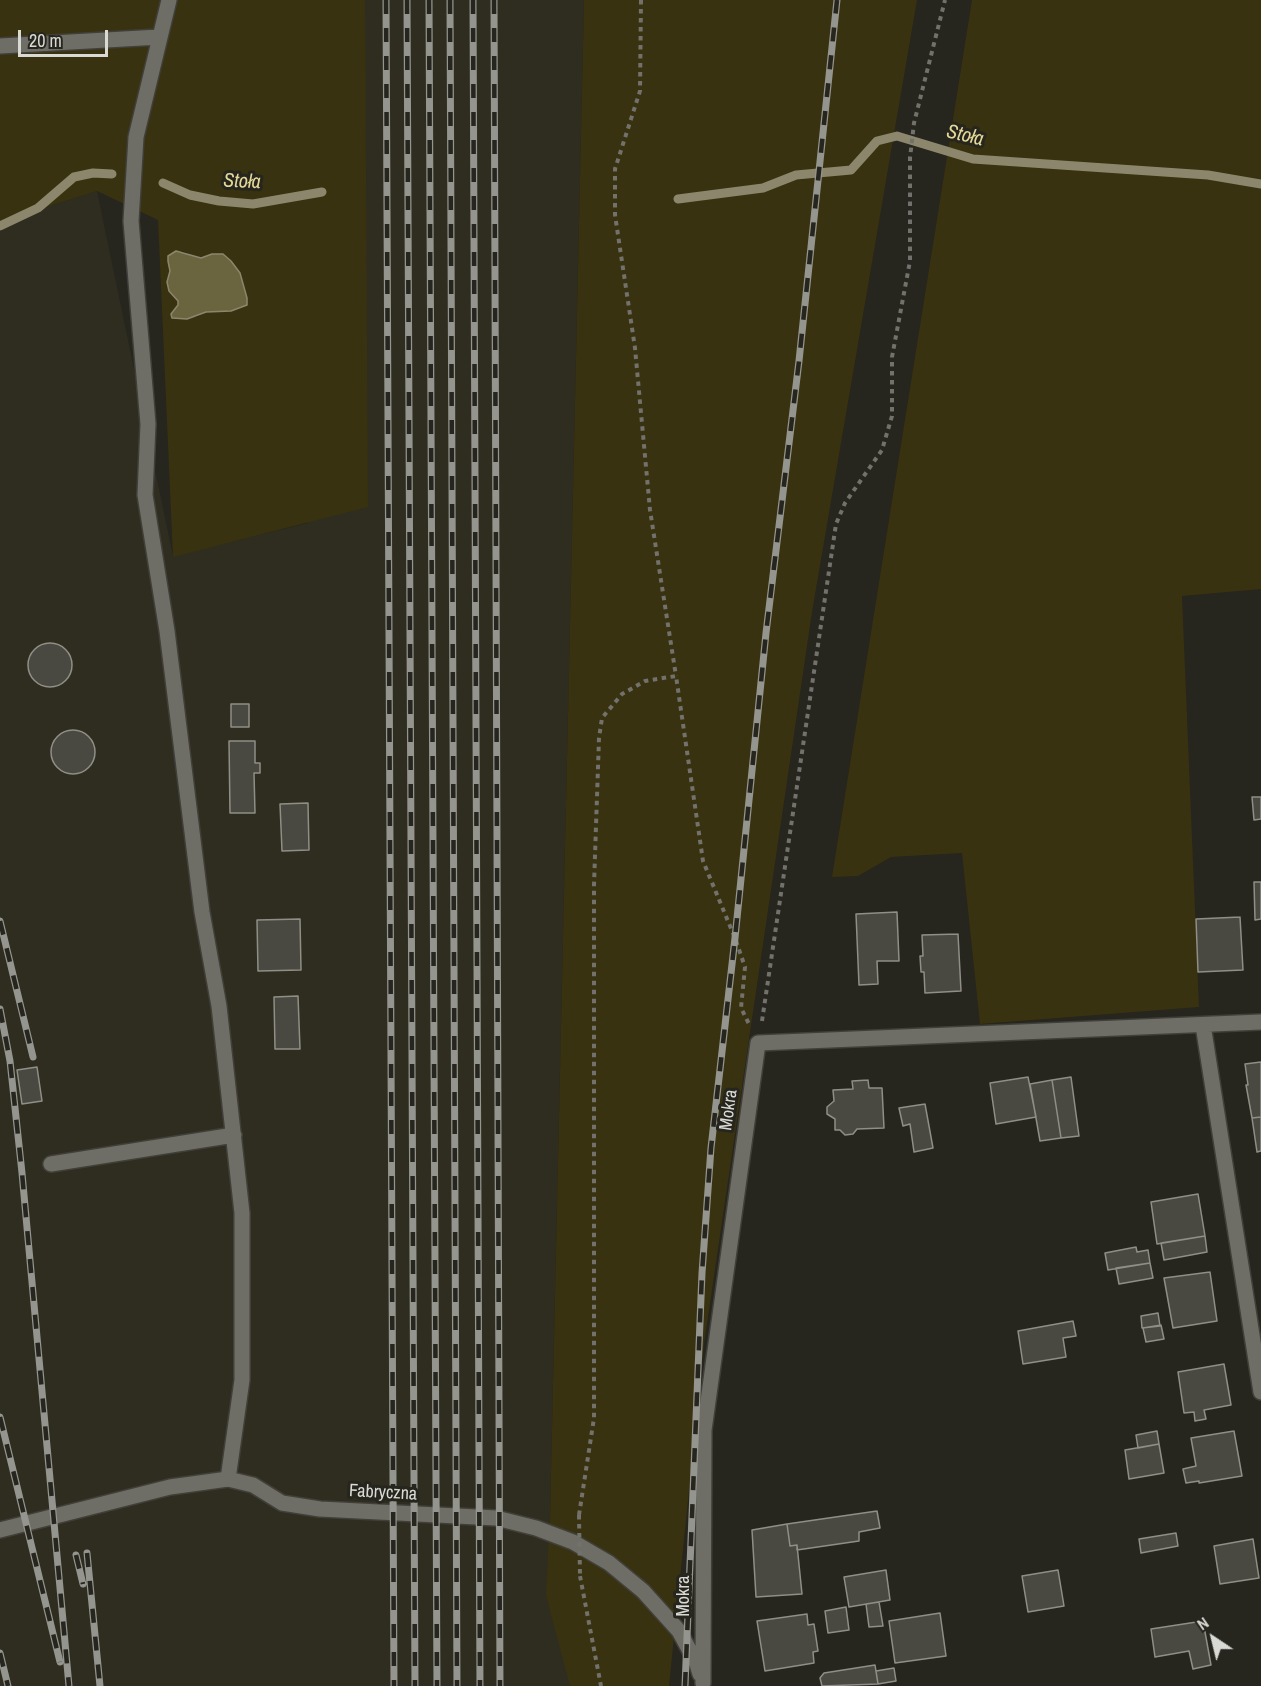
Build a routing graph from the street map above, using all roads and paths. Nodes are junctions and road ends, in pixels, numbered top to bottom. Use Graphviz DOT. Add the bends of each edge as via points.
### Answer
graph roads {
  1 [pos="169,0"];
  2 [pos="641,0"];
  3 [pos="945,0"];
  4 [pos="159,37"];
  5 [pos="0,46"];
  6 [pos="676,675"];
  7 [pos="1261,1022"];
  8 [pos="1203,1025"];
  9 [pos="758,1043"];
  10 [pos="234,1135"];
  11 [pos="51,1164"];
  12 [pos="1261,1392"];
  13 [pos="228,1479"];
  14 [pos="0,1530"];
  15 [pos="703,1685"];
  16 [pos="601,1686"];
  1 -- 4 [label="street"];
  2 -- 6 [label="path" via="640,91 615,169 615,214 635,348 650,510"];
  3 -- 9 [label="path" via="914,123 910,261 892,357 892,416 882,450 845,503 836,524"];
  4 -- 5 [label="street"];
  4 -- 10 [label="street" via="136,137 131,221 148,424 145,495 167,631"];
  6 -- 9 [label="path" via="703,861 745,967 741,1008"];
  6 -- 16 [label="path, bridge" via="645,681 622,694 602,718 599,738 594,885 594,1418 579,1515 580,1576"];
  7 -- 8 [label="street"];
  8 -- 9 [label="street"];
  8 -- 12 [label="street"];
  9 -- 15 [label="street, Mokra" via="704,1430"];
  10 -- 11 [label="street"];
  10 -- 13 [label="street" via="242,1213 242,1368"];
  13 -- 14 [label="street, Fabryczna" via="170,1487"];
  13 -- 15 [label="street, Fabryczna" via="253,1485 282,1503 320,1509 496,1518 573,1542 609,1563 643,1591 679,1631 697,1664"];
}
